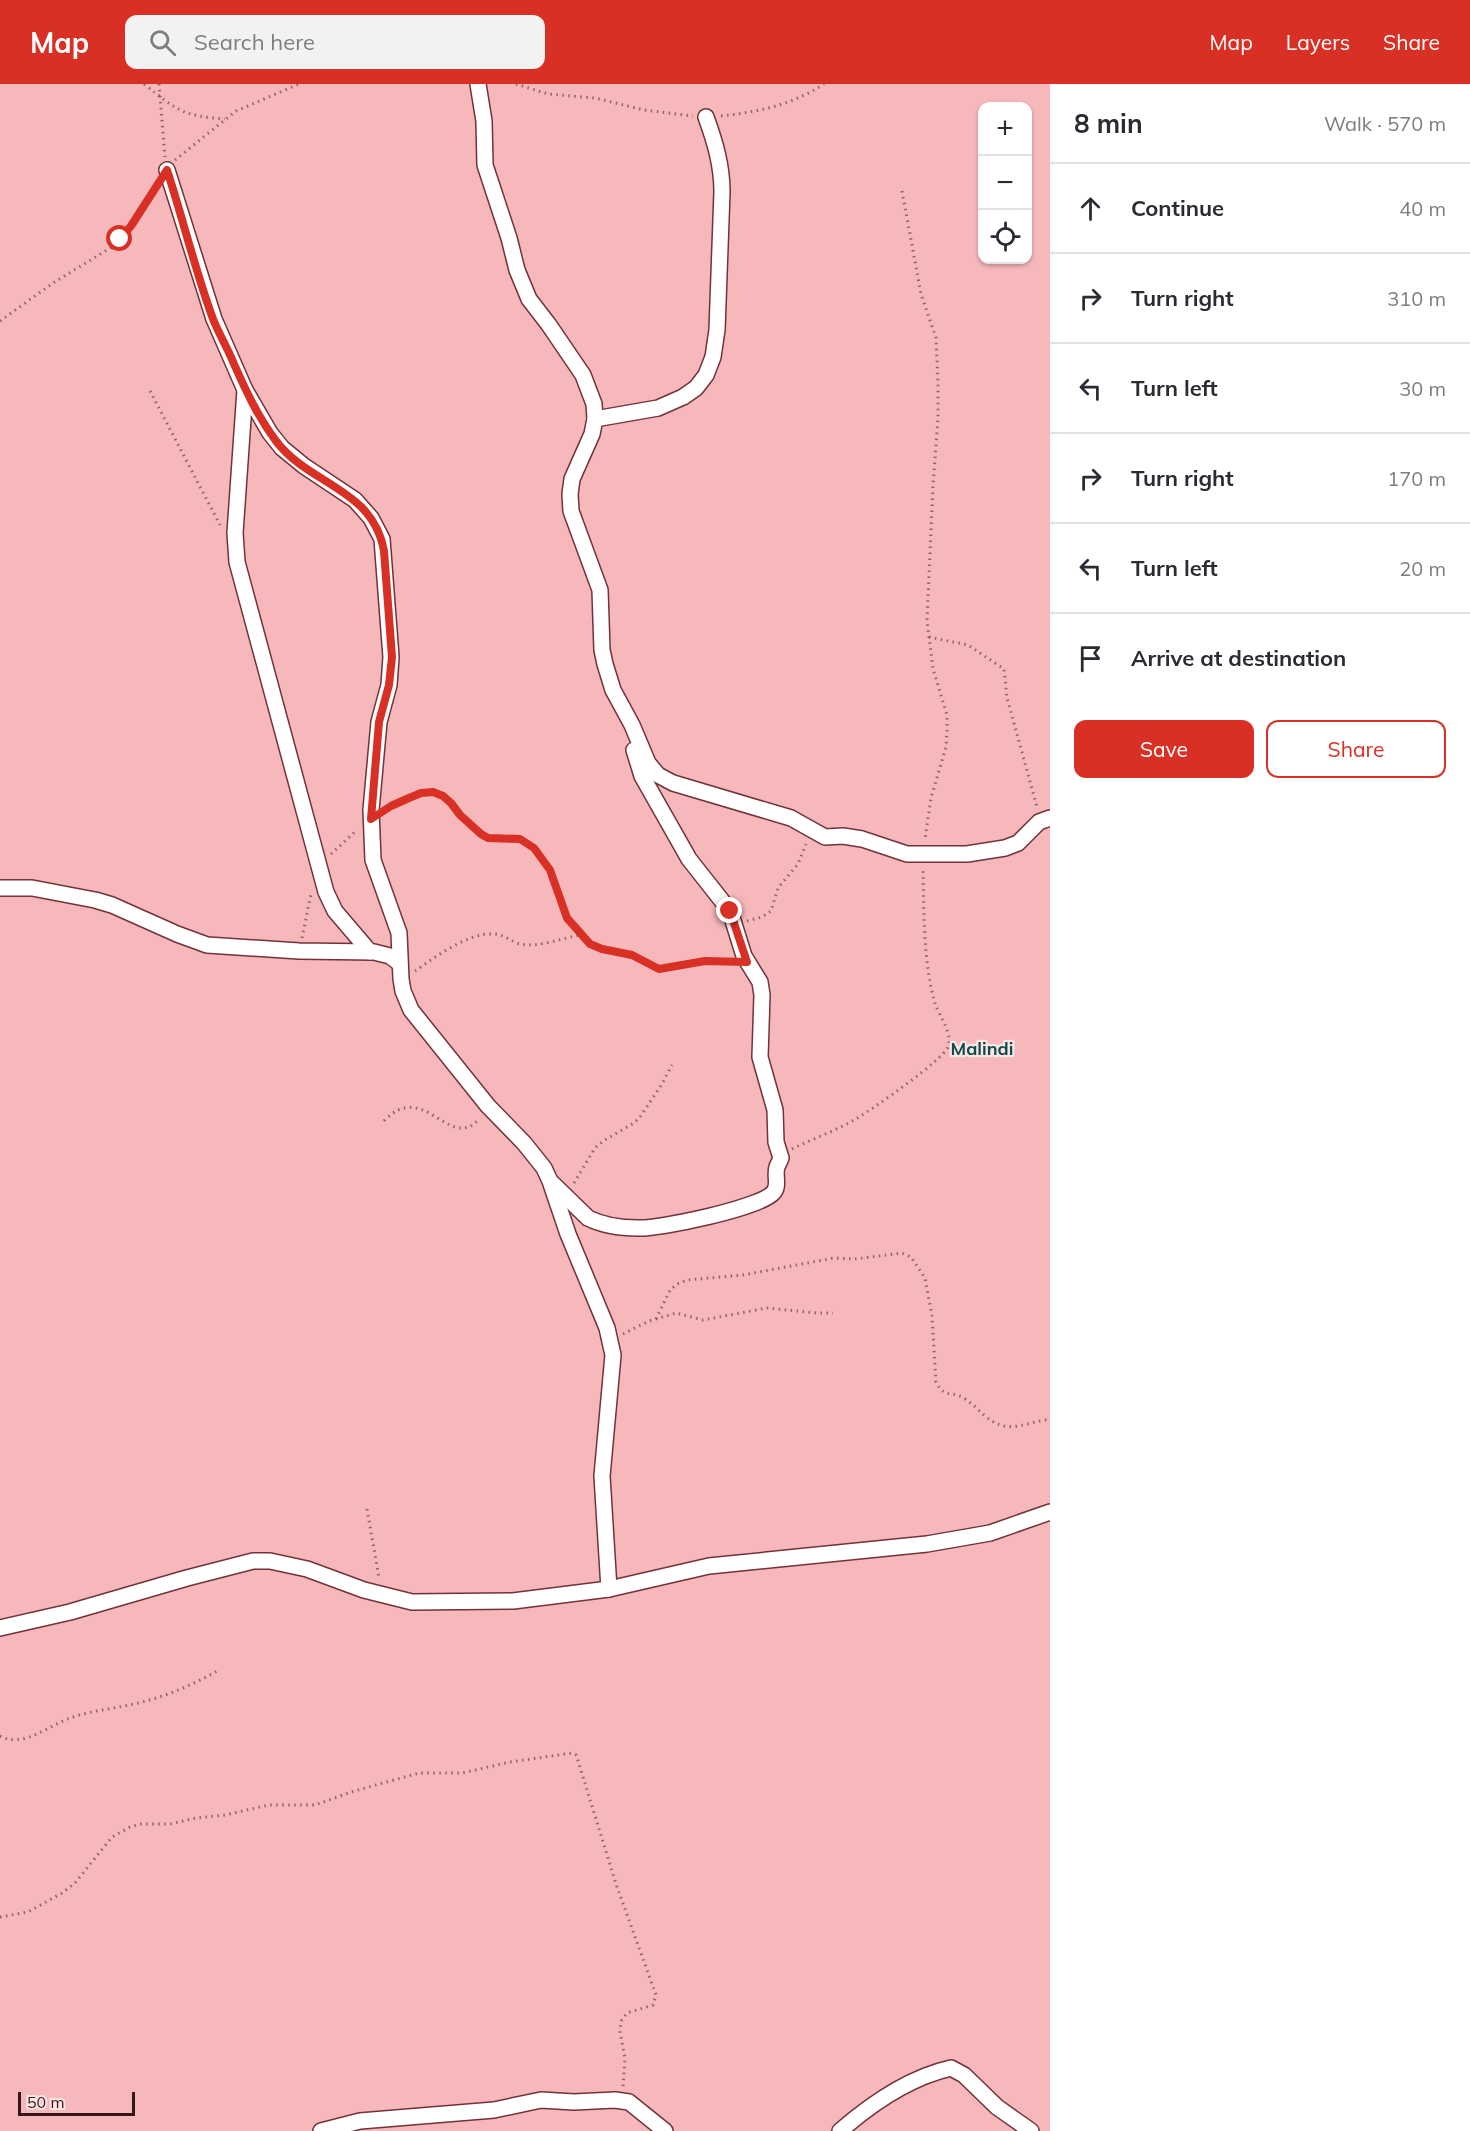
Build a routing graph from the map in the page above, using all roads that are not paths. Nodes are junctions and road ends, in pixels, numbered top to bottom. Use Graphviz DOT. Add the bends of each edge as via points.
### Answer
graph roads {
  1 [pos="478,84"];
  2 [pos="706,117"];
  3 [pos="167,170"];
  4 [pos="245,390"];
  5 [pos="595,419"];
  6 [pos="635,733"];
  7 [pos="1046,819"];
  8 [pos="0,888"];
  9 [pos="370,952"];
  10 [pos="399,963"];
  11 [pos="550,1181"];
  12 [pos="1050,1512"];
  13 [pos="609,1589"];
  14 [pos="0,1628"];
  15 [pos="321,2131"];
  16 [pos="665,2131"];
  17 [pos="840,2131"];
  18 [pos="1031,2131"];
  1 -- 5 [label="street" via="485,165 517,270 529,299 583,375"];
  2 -- 5 [label="street" via="722,170 713,357 706,375 683,397 658,408"];
  3 -- 4 [label="street" via="214,319"];
  4 -- 9 [label="street" via="237,562 326,892 335,911"];
  4 -- 10 [label="street" via="282,448 355,500 382,539 392,657 379,722 371,819 373,860 399,933"];
  5 -- 6 [label="street" via="573,480 571,512 600,590 605,664 613,690"];
  6 -- 7 [label="street" via="648,764 663,779 792,818 825,837 862,839 895,851 922,855 967,854 1018,843"];
  6 -- 11 [label="street" via="633,745 642,776 689,859 730,911 747,962 761,987 760,1057 775,1110 780,1157 776,1187 766,1198 724,1212 637,1228 595,1222"];
  8 -- 9 [label="street" via="32,888 95,900 207,945"];
  9 -- 10 [label="street" via="381,952"];
  10 -- 11 [label="street" via="405,997 419,1022 524,1143"];
  11 -- 13 [label="street" via="607,1328 613,1355 602,1476"];
  12 -- 13 [label="street" via="979,1535 927,1544 709,1566"];
  13 -- 14 [label="street" via="513,1601 412,1602 307,1569 253,1561"];
  15 -- 16 [label="street" via="360,2121 494,2110 541,2100 629,2102"];
  17 -- 18 [label="street" via="912,2082 951,2068"];
}
